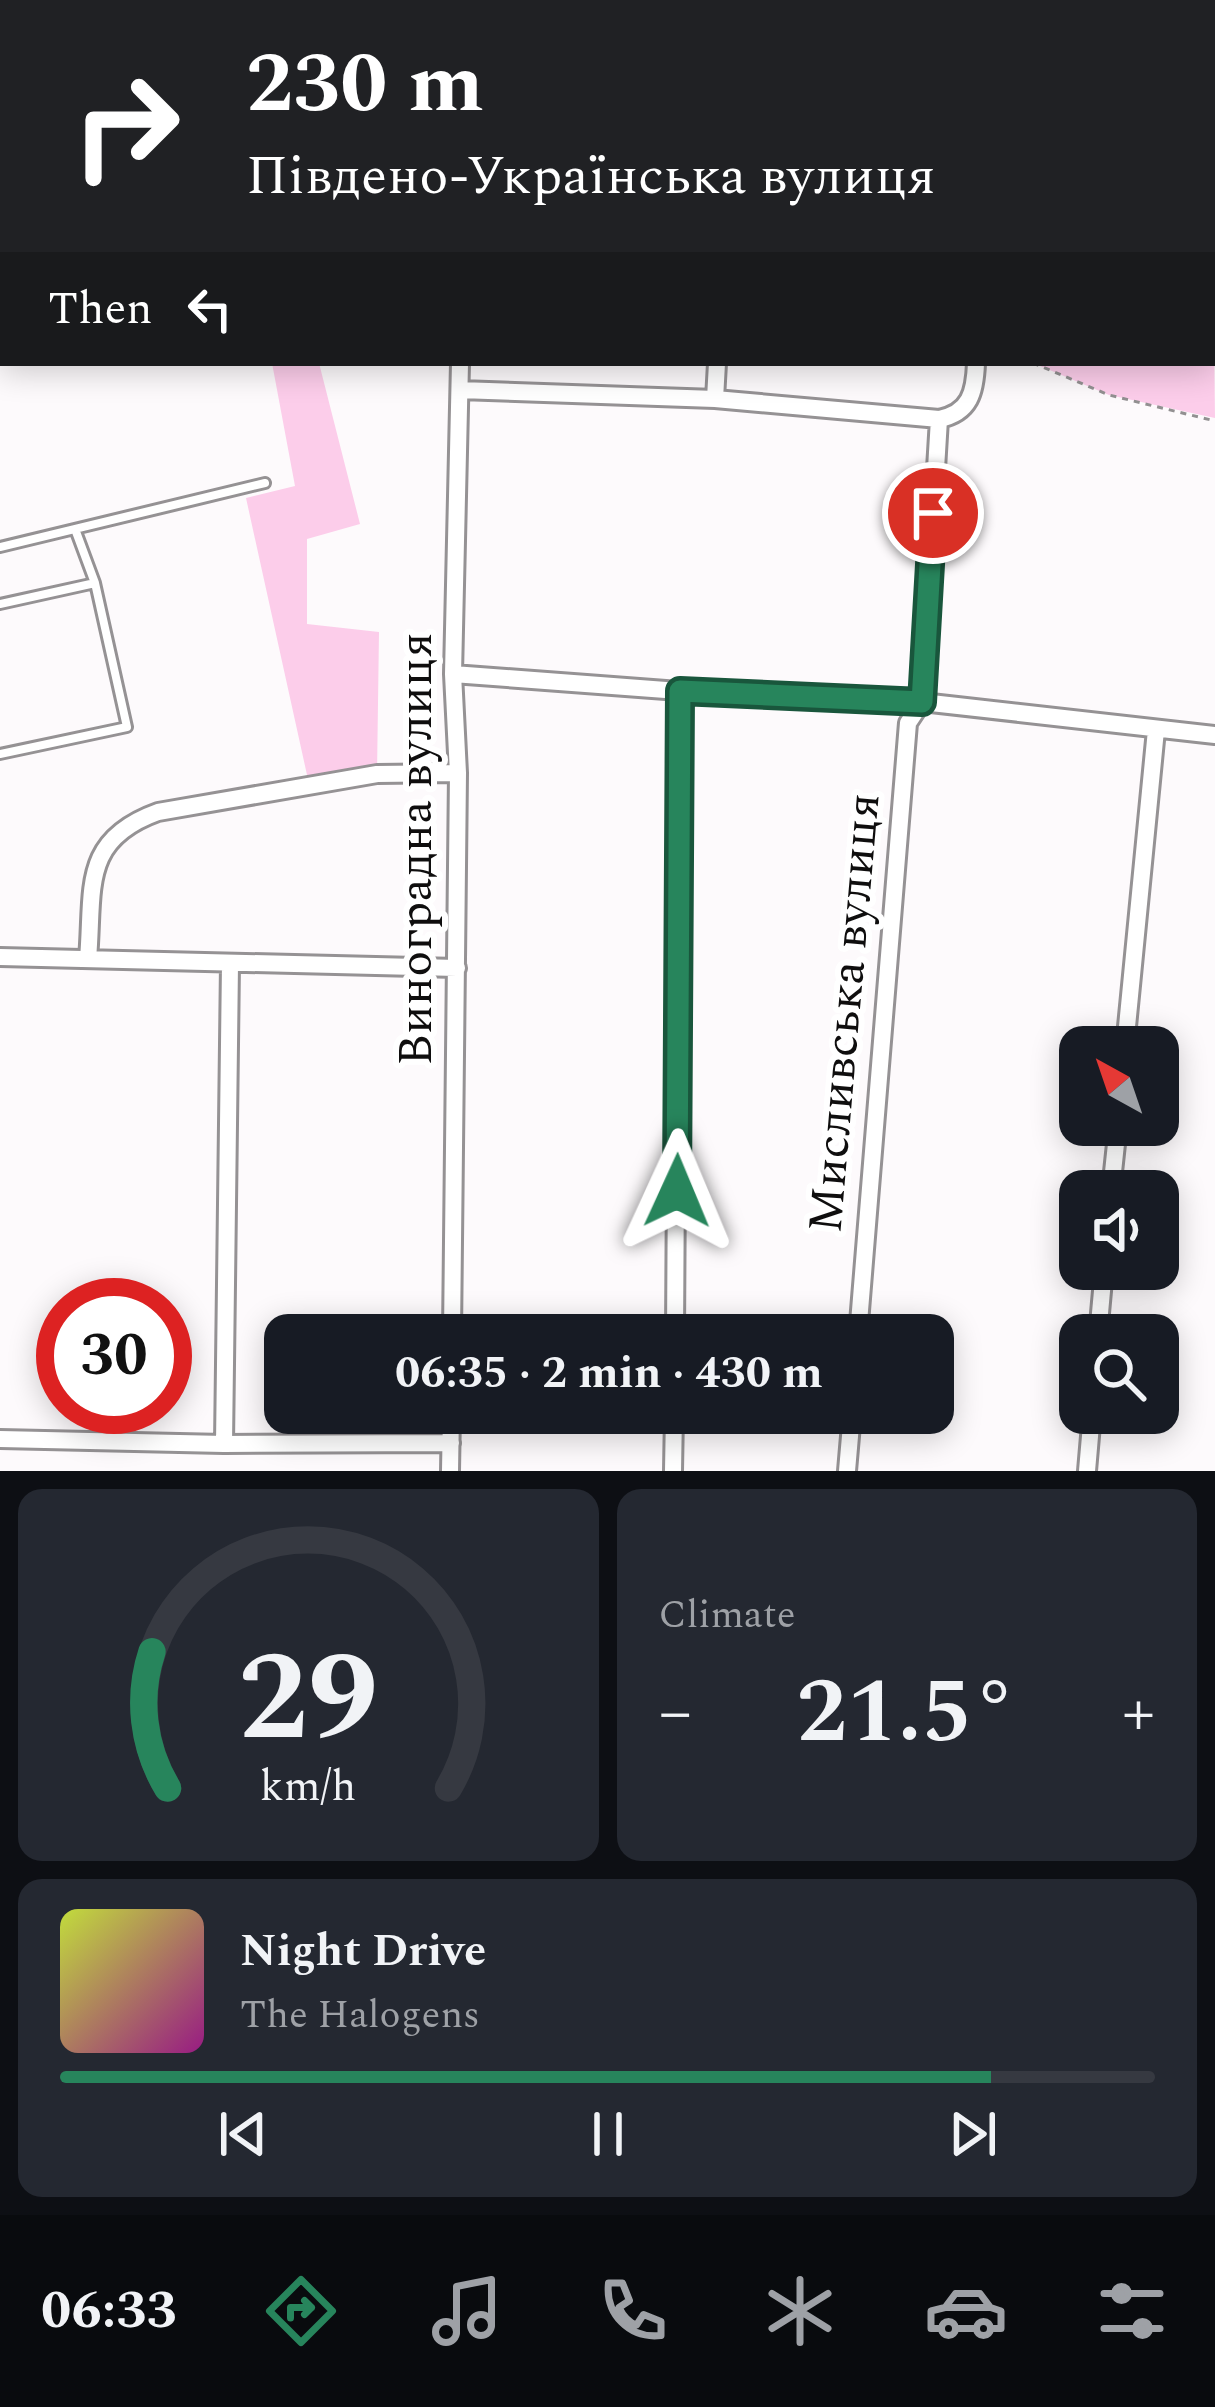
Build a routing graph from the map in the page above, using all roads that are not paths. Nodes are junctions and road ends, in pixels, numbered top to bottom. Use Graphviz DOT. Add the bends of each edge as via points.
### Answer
graph roads {
  1 [pos="460,366"];
  2 [pos="717,366"];
  3 [pos="975,366"];
  4 [pos="460,390"];
  5 [pos="715,399"];
  6 [pos="939,418"];
  7 [pos="266,483"];
  8 [pos="75,529"];
  9 [pos="0,547"];
  10 [pos="95,583"];
  11 [pos="0,604"];
  12 [pos="453,674"];
  13 [pos="680,691"];
  14 [pos="922,702"];
  15 [pos="1156,730"];
  16 [pos="1215,735"];
  17 [pos="0,754"];
  18 [pos="458,773"];
  19 [pos="0,957"];
  20 [pos="88,959"];
  21 [pos="230,964"];
  22 [pos="457,968"];
  23 [pos="1128,1026"];
  24 [pos="452,1314"];
  25 [pos="675,1314"];
  26 [pos="860,1314"];
  27 [pos="451,1434"];
  28 [pos="674,1434"];
  29 [pos="851,1434"];
  30 [pos="1091,1434"];
  31 [pos="0,1438"];
  32 [pos="451,1443"];
  33 [pos="224,1444"];
  34 [pos="450,1471"];
  35 [pos="673,1471"];
  36 [pos="848,1471"];
  37 [pos="1088,1471"];
  1 -- 4 [label="street, Виноградна вулиця"];
  2 -- 5 [label="street"];
  3 -- 6 [label="street" via="969,402 956,416"];
  4 -- 5 [label="street"];
  4 -- 12 [label="street, Виноградна вулиця"];
  5 -- 6 [label="street"];
  6 -- 14 [label="street, Мисливська вулиця"];
  7 -- 8 [label="lane"];
  8 -- 9 [label="lane"];
  8 -- 10 [label="lane"];
  10 -- 11 [label="lane"];
  10 -- 17 [label="lane" via="127,727"];
  12 -- 13 [label="street"];
  12 -- 18 [label="street, Виноградна вулиця"];
  13 -- 14 [label="street"];
  13 -- 25 [label="street"];
  14 -- 15 [label="street"];
  14 -- 26 [label="street, Мисливська вулиця" via="908,723"];
  15 -- 16 [label="street"];
  15 -- 23 [label="street"];
  18 -- 20 [label="street" via="355,778 129,822 96,867"];
  18 -- 22 [label="street, Виноградна вулиця"];
  19 -- 20 [label="street"];
  20 -- 21 [label="street"];
  21 -- 22 [label="street"];
  21 -- 33 [label="street"];
  22 -- 24 [label="street, Виноградна вулиця"];
  27 -- 32 [label="street"];
  28 -- 35 [label="street"];
  29 -- 36 [label="street"];
  30 -- 37 [label="street"];
  31 -- 33 [label="street"];
  32 -- 33 [label="street"];
  32 -- 34 [label="street"];
}
